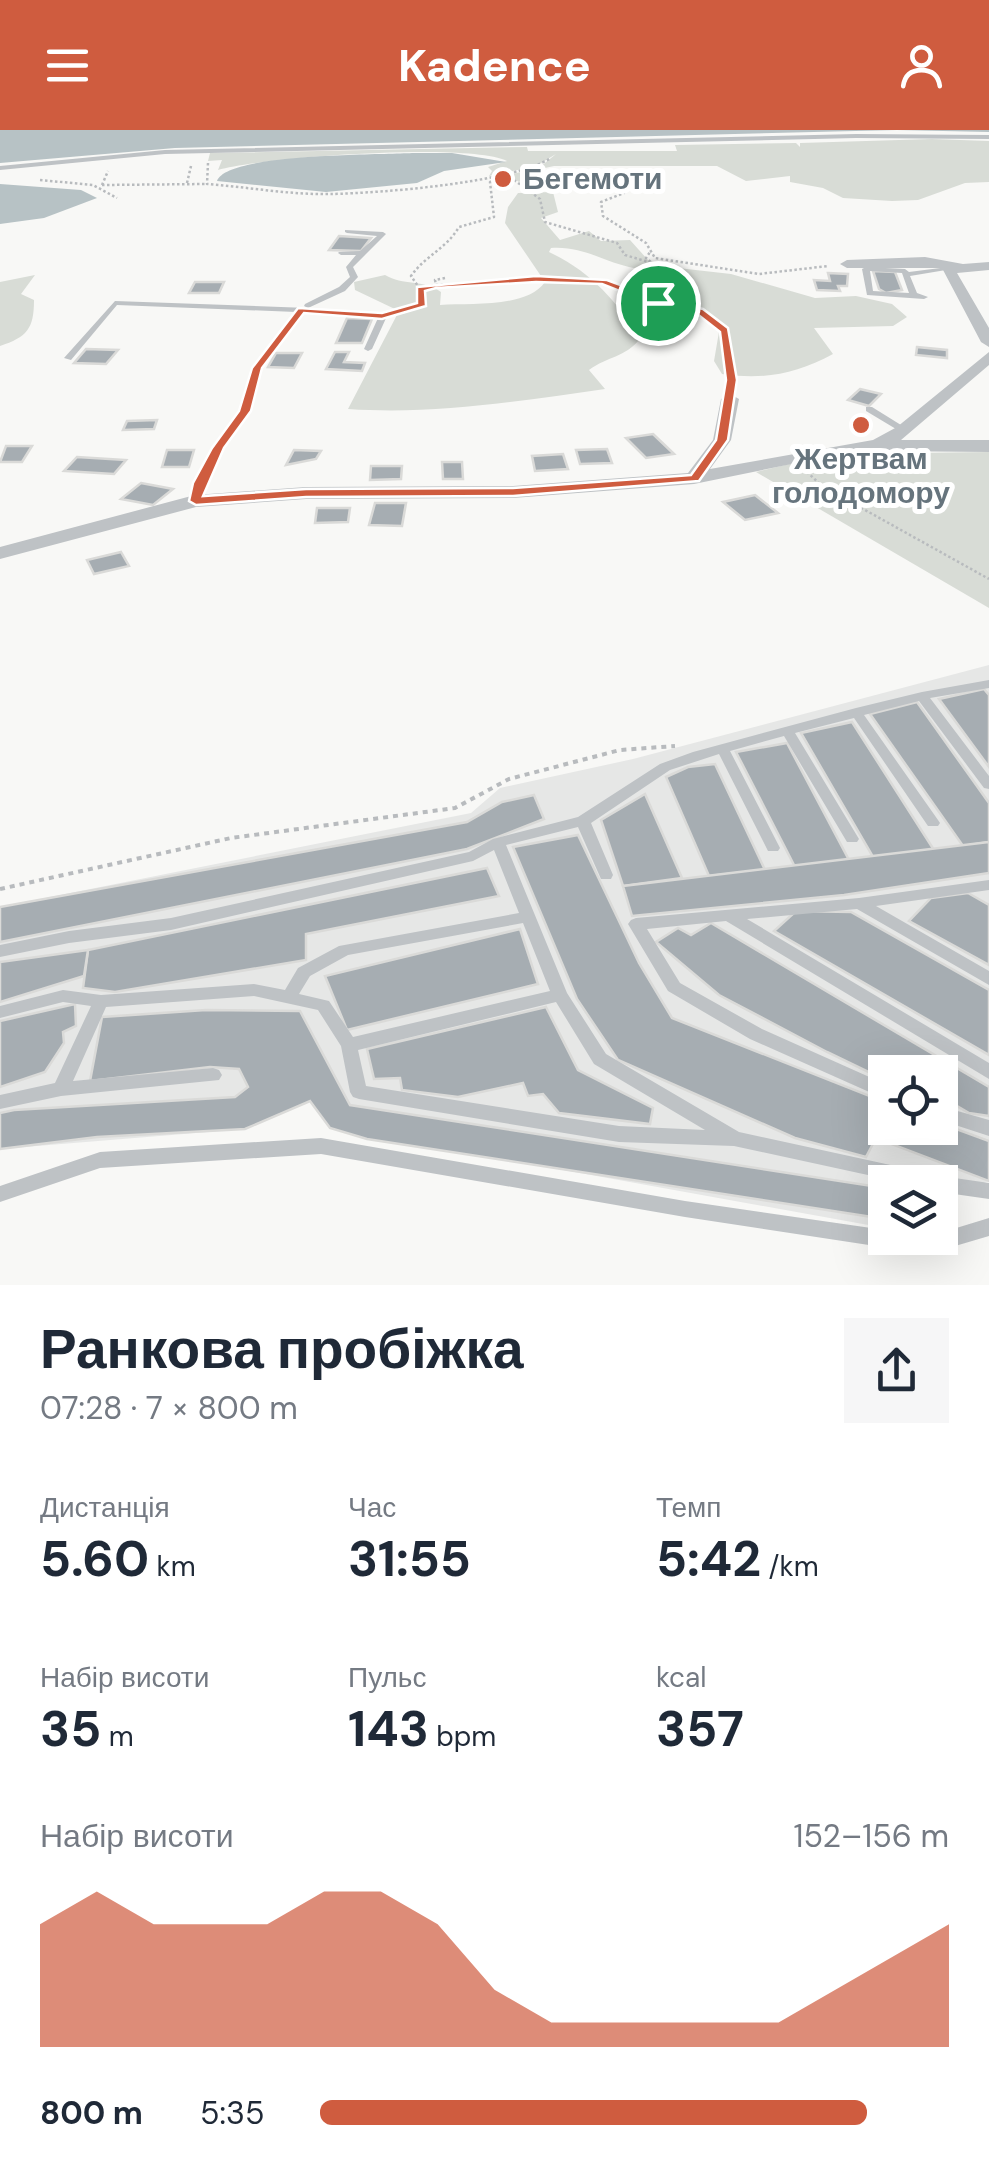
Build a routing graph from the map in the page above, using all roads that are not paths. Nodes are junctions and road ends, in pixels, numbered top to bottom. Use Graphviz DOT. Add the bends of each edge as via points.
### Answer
graph roads {
  1 [pos="989,137"];
  2 [pos="0,168"];
  3 [pos="347,231"];
  4 [pos="340,252"];
  5 [pos="362,253"];
  6 [pos="847,264"];
  7 [pos="989,266"];
  8 [pos="953,268"];
  9 [pos="906,274"];
  10 [pos="302,310"];
  11 [pos="989,342"];
  12 [pos="368,349"];
  13 [pos="989,357"];
  14 [pos="68,358"];
  15 [pos="730,399"];
  16 [pos="869,409"];
  17 [pos="904,430"];
  18 [pos="879,446"];
  19 [pos="989,446"];
  20 [pos="694,478"];
  21 [pos="196,501"];
  22 [pos="0,553"];
  23 [pos="989,684"];
  24 [pos="922,696"];
  25 [pos="856,712"];
  26 [pos="788,732"];
  27 [pos="723,749"];
  28 [pos="989,786"];
  29 [pos="582,821"];
  30 [pos="933,823"];
  31 [pos="852,839"];
  32 [pos="498,842"];
  33 [pos="773,848"];
  34 [pos="606,875"];
  35 [pos="987,886"];
  36 [pos="859,903"];
  37 [pos="728,915"];
  38 [pos="527,916"];
  39 [pos="0,951"];
  40 [pos="989,979"];
  41 [pos="560,995"];
  42 [pos="289,997"];
  43 [pos="101,1001"];
  44 [pos="0,1012"];
  45 [pos="348,1045"];
  46 [pos="989,1072"];
  47 [pos="213,1074"];
  48 [pos="868,1084"];
  49 [pos="61,1089"];
  50 [pos="0,1102"];
  51 [pos="958,1119"];
  52 [pos="989,1128"];
  53 [pos="736,1139"];
  54 [pos="868,1168"];
  55 [pos="958,1186"];
  56 [pos="989,1191"];
  57 [pos="0,1194"];
  58 [pos="989,1227"];
  1 -- 2 [label="lane" via="206,151"];
  3 -- 5 [label="lane" via="383,234"];
  4 -- 5 [label="lane"];
  5 -- 10 [label="lane" via="348,266 355,274 342,289"];
  6 -- 8 [label="street" via="925,261"];
  7 -- 8 [label="street"];
  8 -- 9 [label="lane"];
  8 -- 11 [label="street"];
  9 -- 9 [label="lane" via="919,296 870,293 866,269"];
  10 -- 12 [label="lane" via="382,316"];
  10 -- 14 [label="lane" via="115,303"];
  10 -- 21 [label="lane" via="257,368 245,411 212,460"];
  13 -- 17 [label="street"];
  15 -- 20 [label="street" via="722,440"];
  16 -- 17 [label="lane"];
  17 -- 18 [label="street"];
  18 -- 19 [label="street"];
  18 -- 20 [label="street"];
  20 -- 21 [label="street" via="513,492"];
  21 -- 22 [label="street"];
  23 -- 24 [label="lane"];
  24 -- 25 [label="lane"];
  24 -- 28 [label="lane"];
  25 -- 26 [label="lane"];
  25 -- 30 [label="lane"];
  26 -- 27 [label="lane"];
  26 -- 31 [label="lane"];
  27 -- 29 [label="lane" via="665,767"];
  27 -- 33 [label="lane"];
  29 -- 32 [label="lane"];
  29 -- 34 [label="lane"];
  32 -- 38 [label="lane"];
  32 -- 39 [label="lane" via="474,856 171,924"];
  35 -- 36 [label="lane"];
  36 -- 37 [label="lane"];
  36 -- 40 [label="lane"];
  37 -- 46 [label="lane"];
  37 -- 48 [label="lane" via="636,924 674,987 756,1034"];
  38 -- 41 [label="lane"];
  38 -- 42 [label="lane" via="344,950 304,972"];
  41 -- 45 [label="lane"];
  41 -- 53 [label="lane" via="600,1059"];
  42 -- 43 [label="lane" via="254,990"];
  42 -- 45 [label="lane" via="323,1005"];
  43 -- 44 [label="lane" via="63,996"];
  43 -- 49 [label="lane"];
  45 -- 53 [label="lane" via="359,1092 619,1134"];
  47 -- 49 [label="lane"];
  49 -- 50 [label="lane"];
  51 -- 52 [label="lane"];
  53 -- 54 [label="lane"];
  55 -- 56 [label="lane"];
  57 -- 58 [label="lane" via="100,1160 321,1146 928,1246"];
}
